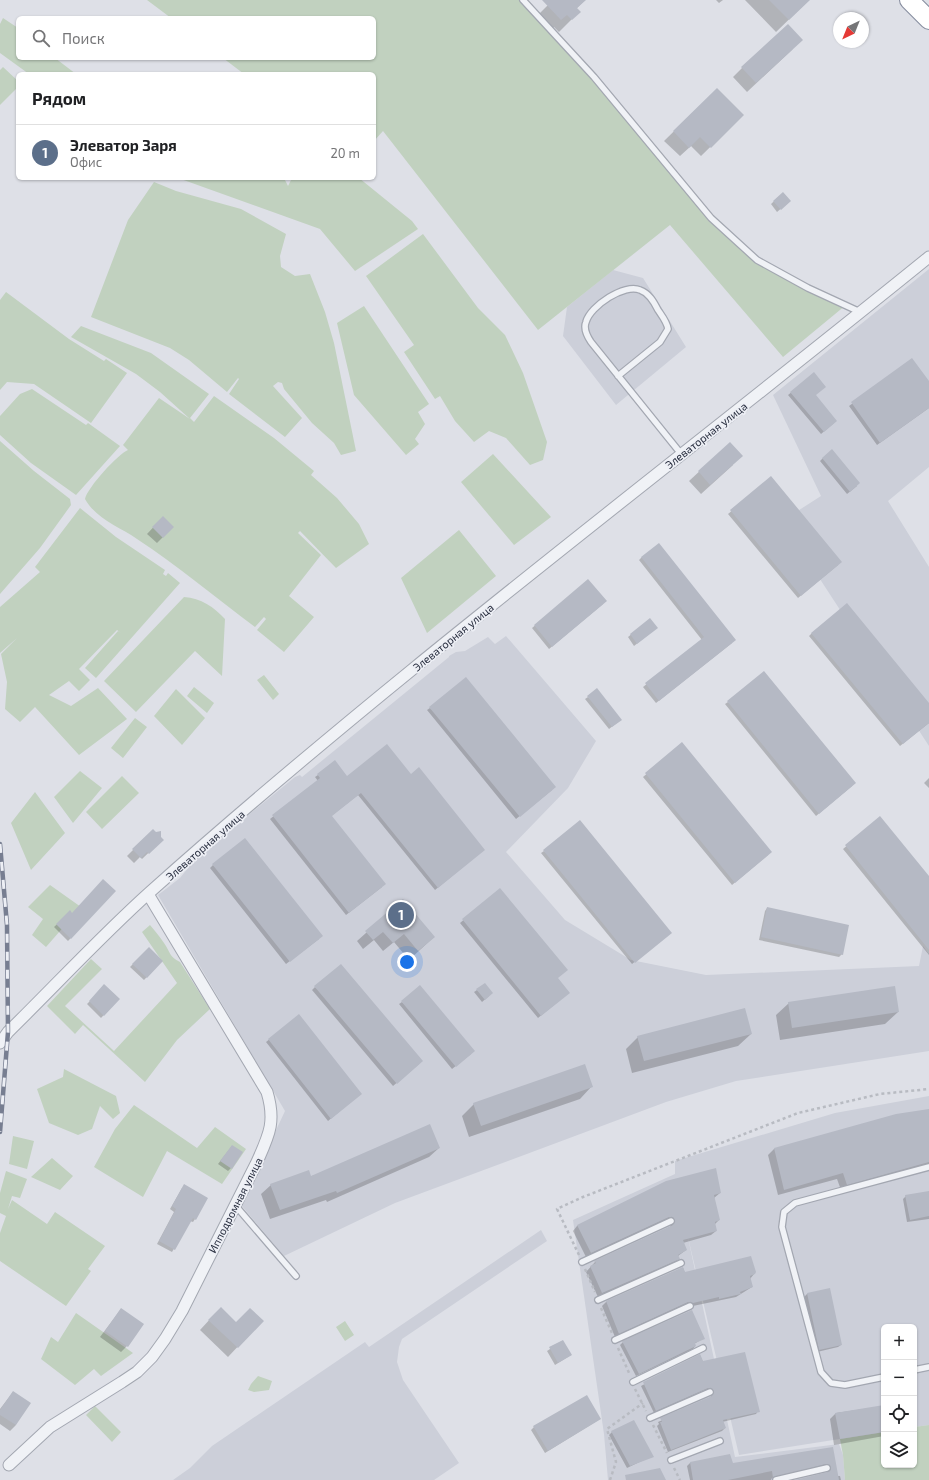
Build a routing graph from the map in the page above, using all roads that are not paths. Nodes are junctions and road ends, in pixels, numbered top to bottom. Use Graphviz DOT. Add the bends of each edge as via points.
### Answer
graph roads {
  1 [pos="523,0"];
  2 [pos="909,0"];
  3 [pos="929,20"];
  4 [pos="929,257"];
  5 [pos="860,312"];
  6 [pos="618,376"];
  7 [pos="682,455"];
  8 [pos="148,894"];
  9 [pos="0,1043"];
  10 [pos="929,1167"];
  11 [pos="235,1205"];
  12 [pos="671,1221"];
  13 [pos="582,1262"];
  14 [pos="681,1264"];
  15 [pos="296,1276"];
  16 [pos="598,1300"];
  17 [pos="690,1306"];
  18 [pos="615,1340"];
  19 [pos="702,1348"];
  20 [pos="929,1367"];
  21 [pos="917,1369"];
  22 [pos="881,1378"];
  23 [pos="633,1382"];
  24 [pos="710,1392"];
  25 [pos="650,1418"];
  26 [pos="720,1441"];
  27 [pos="670,1460"];
  28 [pos="9,1465"];
  29 [pos="827,1468"];
  30 [pos="776,1480"];
  1 -- 5 [label="lane" via="594,77 711,218 758,260 808,288"];
  2 -- 3 [label="highway"];
  4 -- 5 [label="street, Элеваторная улица"];
  5 -- 7 [label="street, Элеваторная улица"];
  6 -- 6 [label="lane" via="591,342 585,328 586,321 595,308 618,292 634,288 651,298 668,329 660,342"];
  6 -- 7 [label="lane"];
  7 -- 8 [label="street, Элеваторная улица" via="438,649 288,773"];
  8 -- 9 [label="street, Элеваторная улица" via="8,1032"];
  8 -- 11 [label="street, Ипподромная улица" via="267,1092 272,1110 267,1140"];
  10 -- 22 [label="lane" via="795,1203 784,1212 782,1227 821,1372 831,1383 845,1385"];
  11 -- 15 [label="lane"];
  11 -- 28 [label="street, Ипподромная улица" via="182,1311 152,1356 137,1372 50,1427"];
  12 -- 13 [label="lane"];
  14 -- 16 [label="lane"];
  17 -- 18 [label="lane"];
  19 -- 23 [label="lane"];
  20 -- 21 [label="lane"];
  24 -- 25 [label="lane"];
  26 -- 27 [label="lane"];
  29 -- 30 [label="lane"];
}
